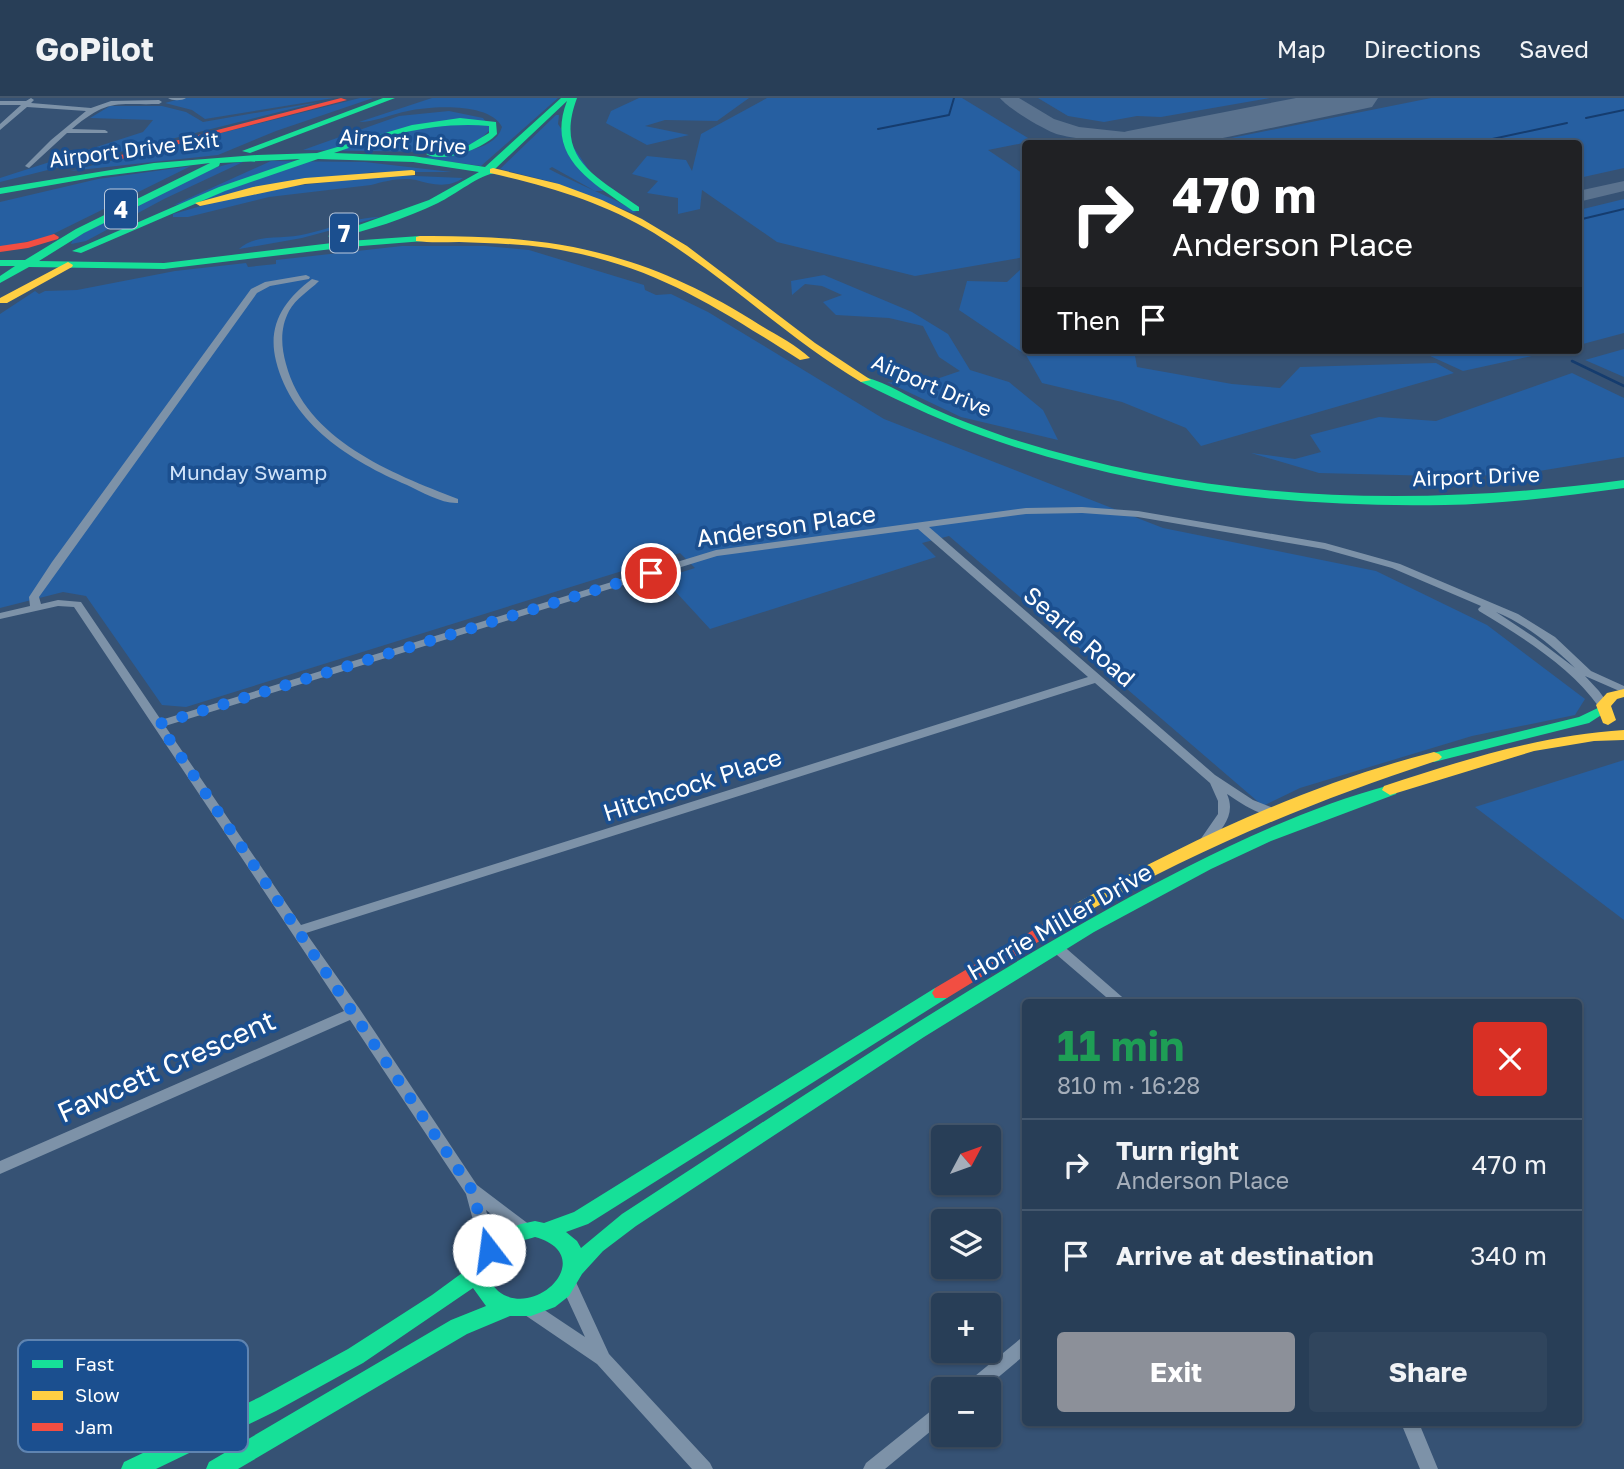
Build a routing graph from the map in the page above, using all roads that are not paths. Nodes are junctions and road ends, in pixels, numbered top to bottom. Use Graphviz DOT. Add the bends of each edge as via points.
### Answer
graph roads {
  1 [pos="171,98"];
  2 [pos="183,98"];
  3 [pos="352,98"];
  4 [pos="381,98"];
  5 [pos="391,98"];
  6 [pos="566,98"];
  7 [pos="573,98"];
  8 [pos="104,101"];
  9 [pos="29,102"];
  10 [pos="159,102"];
  11 [pos="410,102"];
  12 [pos="0,103"];
  13 [pos="93,110"];
  14 [pos="0,128"];
  15 [pos="67,131"];
  16 [pos="105,132"];
  17 [pos="290,156"];
  18 [pos="189,163"];
  19 [pos="29,166"];
  20 [pos="481,173"];
  21 [pos="0,193"];
  22 [pos="0,249"];
  23 [pos="64,263"];
  24 [pos="0,264"];
  25 [pos="703,264"];
  26 [pos="104,265"];
  27 [pos="310,279"];
  28 [pos="0,280"];
  29 [pos="1,302"];
  30 [pos="873,395"];
  31 [pos="1624,484"];
  32 [pos="1624,495"];
  33 [pos="454,501"];
  34 [pos="922,526"];
  35 [pos="1434,582"];
  36 [pos="36,608"];
  37 [pos="0,617"];
  38 [pos="1098,678"];
  39 [pos="1624,692"];
  40 [pos="1602,707"];
  41 [pos="159,724"];
  42 [pos="1624,733"];
  43 [pos="1210,778"];
  44 [pos="1272,812"];
  45 [pos="1205,842"];
  46 [pos="298,931"];
  47 [pos="1055,946"];
  48 [pos="1117,999"];
  49 [pos="354,1012"];
  50 [pos="0,1168"];
  51 [pos="472,1190"];
  52 [pos="524,1230"];
  53 [pos="545,1231"];
  54 [pos="489,1250"];
  55 [pos="480,1271"];
  56 [pos="572,1276"];
  57 [pos="508,1307"];
  58 [pos="528,1308"];
  59 [pos="1022,1347"];
  60 [pos="603,1359"];
  61 [pos="986,1377"];
  62 [pos="248,1414"];
  63 [pos="931,1421"];
  64 [pos="1410,1426"];
  65 [pos="248,1451"];
  66 [pos="168,1452"];
  67 [pos="246,1452"];
  68 [pos="132,1469"];
  69 [pos="217,1469"];
  70 [pos="704,1469"];
  71 [pos="872,1469"];
  72 [pos="1429,1469"];
  1 -- 2 [label="street"];
  3 -- 21 [label="main road"];
  4 -- 22 [label="main road" via="234,150 54,237"];
  5 -- 28 [label="main road, 4" via="195,173"];
  6 -- 26 [label="main road, 7" via="473,180 386,220 249,253"];
  7 -- 25 [label="main road" via="561,128 571,155"];
  8 -- 10 [label="street"];
  8 -- 13 [label="street"];
  9 -- 12 [label="street"];
  9 -- 13 [label="street"];
  9 -- 14 [label="street"];
  11 -- 23 [label="main road, 4" via="238,167 159,205"];
  13 -- 15 [label="street"];
  15 -- 16 [label="street"];
  15 -- 19 [label="street"];
  17 -- 18 [label="main road, Airport Drive Exit"];
  17 -- 20 [label="main road, Airport Drive" via="395,158"];
  17 -- 23 [label="main road" via="452,152 482,143 494,129 489,121 466,112 433,110 341,131 177,201"];
  18 -- 21 [label="main road"];
  18 -- 21 [label="main road, Airport Drive Exit" via="100,172"];
  20 -- 23 [label="main road" via="354,175 254,189 162,216"];
  20 -- 25 [label="main road, Airport Drive" via="559,188 618,210 661,233"];
  20 -- 30 [label="main road" via="547,188 635,226 805,355"];
  23 -- 29 [label="main road, 4"];
  24 -- 26 [label="main road, 7"];
  25 -- 31 [label="main road, Airport Drive" via="816,351 884,391 989,433 1085,461 1212,485 1354,499 1502,498"];
  26 -- 30 [label="main road" via="165,265 434,239 565,249 629,264 687,286"];
  27 -- 33 [label="street" via="290,301 278,324 278,359 295,398 316,424 351,452"];
  27 -- 36 [label="street" via="254,291 50,572 34,597"];
  30 -- 32 [label="main road, Airport Drive" via="1017,452 1223,496 1443,510"];
  34 -- 35 [label="street, Anderson Place" via="1026,511 1112,511 1349,552"];
  34 -- 38 [label="street, Searle Road"];
  34 -- 41 [label="street, Anderson Place" via="756,545 701,556"];
  35 -- 39 [label="street, Anderson Place" via="1528,624 1587,673"];
  35 -- 40 [label="street, Anderson Place" via="1513,629 1588,685"];
  36 -- 37 [label="street"];
  36 -- 41 [label="street" via="77,604"];
  38 -- 43 [label="street, Searle Road"];
  38 -- 46 [label="street, Hitchcock Place"];
  39 -- 40 [label="main road, Horrie Miller Drive"];
  40 -- 42 [label="main road" via="1611,724"];
  40 -- 44 [label="main road, Horrie Miller Drive" via="1584,720 1471,746"];
  41 -- 46 [label="street"];
  42 -- 47 [label="main road, Horrie Miller Drive" via="1543,745 1350,803 1223,856"];
  43 -- 44 [label="street, Searle Road"];
  43 -- 45 [label="street, Searle Road" via="1225,800 1225,815"];
  44 -- 45 [label="main road, Horrie Miller Drive"];
  45 -- 53 [label="main road, Horrie Miller Drive" via="1100,895 604,1205"];
  46 -- 49 [label="street"];
  47 -- 48 [label="street"];
  47 -- 56 [label="main road, Horrie Miller Drive" via="620,1225 596,1245"];
  49 -- 50 [label="street, Fawcett Crescent"];
  49 -- 51 [label="street"];
  51 -- 52 [label="street"];
  51 -- 54 [label="street"];
  52 -- 53 [label="main road, Horrie Miller Drive"];
  52 -- 54 [label="main road, Horrie Miller Drive" via="498,1240"];
  53 -- 56 [label="main road" via="568,1245 574,1256"];
  54 -- 55 [label="main road"];
  55 -- 57 [label="main road" via="486,1293"];
  55 -- 62 [label="main road" via="426,1314 370,1349"];
  56 -- 58 [label="main road, Horrie Miller Drive" via="552,1300"];
  56 -- 60 [label="street"];
  57 -- 58 [label="main road, Horrie Miller Drive"];
  57 -- 65 [label="main road, Horrie Miller Drive" via="459,1327"];
  58 -- 60 [label="street"];
  59 -- 61 [label="street"];
  60 -- 70 [label="street"];
  63 -- 71 [label="street"];
  64 -- 72 [label="street"];
  66 -- 68 [label="main road"];
  67 -- 69 [label="main road, Horrie Miller Drive"];
}
